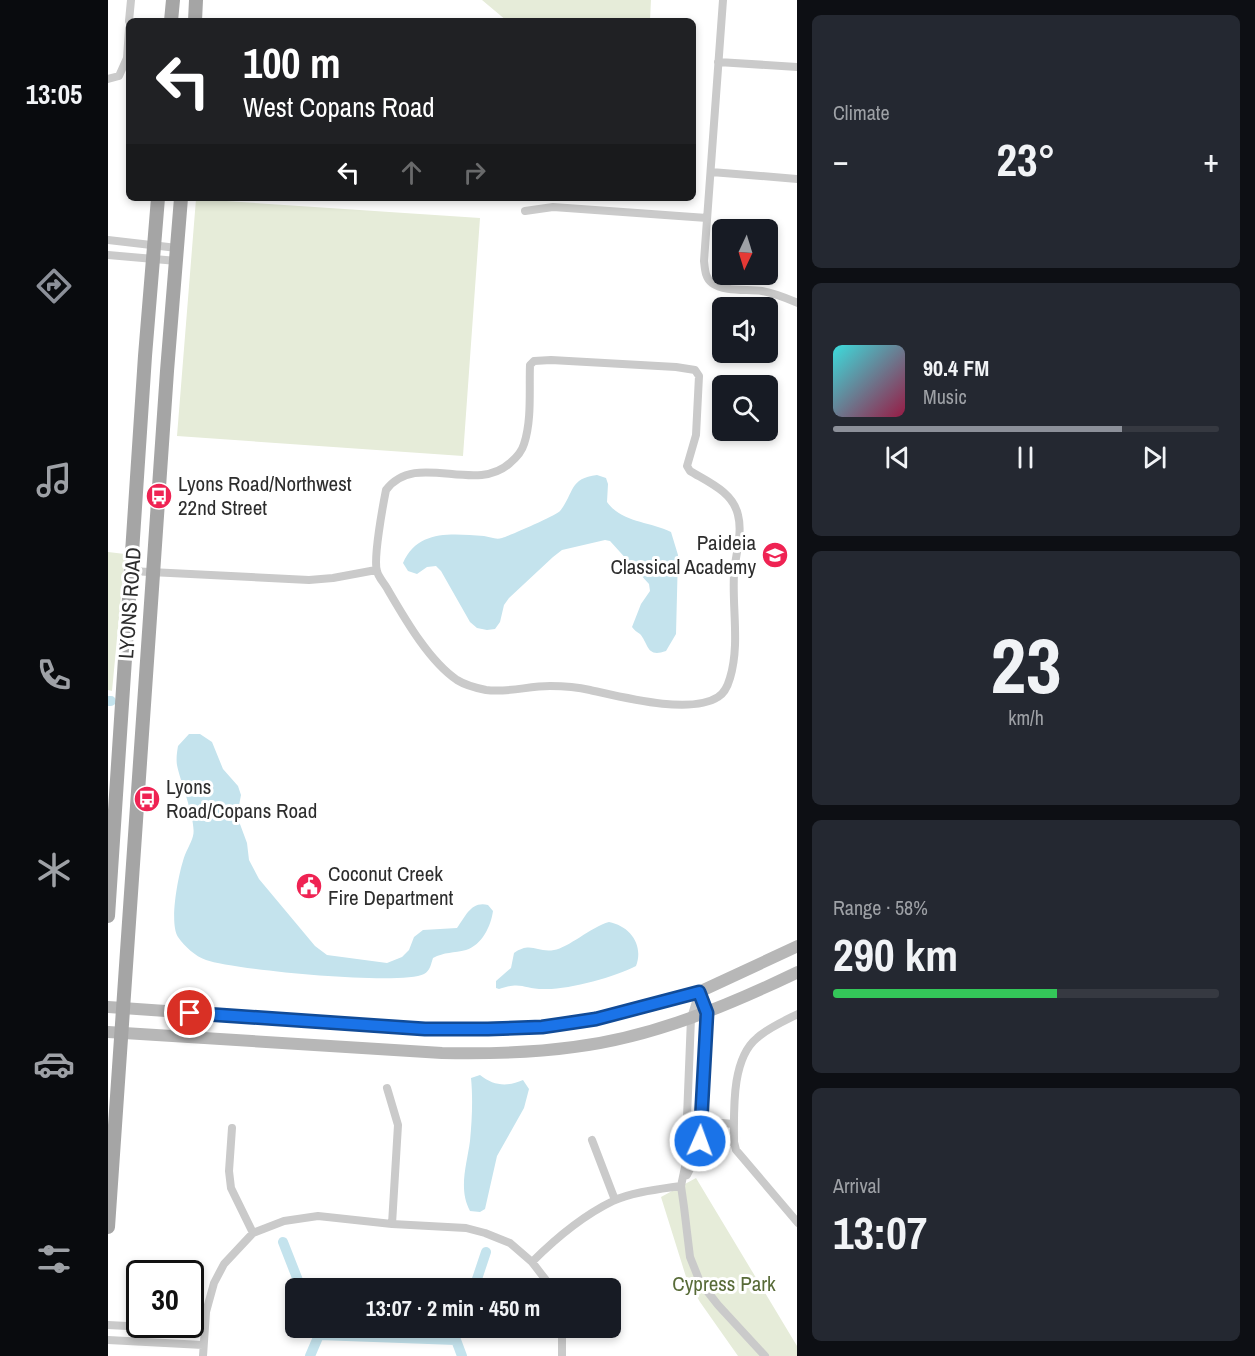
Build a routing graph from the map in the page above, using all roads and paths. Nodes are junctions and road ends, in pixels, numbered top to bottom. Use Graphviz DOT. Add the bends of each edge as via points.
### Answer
graph roads {
  1 [pos="131,0"];
  2 [pos="173,0"];
  3 [pos="196,0"];
  4 [pos="723,0"];
  5 [pos="129,18"];
  6 [pos="171,18"];
  7 [pos="195,18"];
  8 [pos="126,60"];
  9 [pos="718,62"];
  10 [pos="797,68"];
  11 [pos="108,79"];
  12 [pos="711,172"];
  13 [pos="797,179"];
  14 [pos="158,201"];
  15 [pos="181,201"];
  16 [pos="525,211"];
  17 [pos="707,218"];
  18 [pos="108,240"];
  19 [pos="154,253"];
  20 [pos="177,254"];
  21 [pos="108,255"];
  22 [pos="797,303"];
  23 [pos="376,570"];
  24 [pos="130,571"];
  25 [pos="153,572"];
  26 [pos="108,916"];
  27 [pos="797,946"];
  28 [pos="797,972"];
  29 [pos="699,992"];
  30 [pos="108,1007"];
  31 [pos="123,1008"];
  32 [pos="707,1013"];
  33 [pos="797,1015"];
  34 [pos="691,1018"];
  35 [pos="108,1032"];
  36 [pos="122,1033"];
  37 [pos="387,1088"];
  38 [pos="687,1120"];
  39 [pos="701,1122"];
  40 [pos="734,1124"];
  41 [pos="232,1128"];
  42 [pos="592,1140"];
  43 [pos="686,1140"];
  44 [pos="700,1141"];
  45 [pos="734,1142"];
  46 [pos="681,1186"];
  47 [pos="615,1200"];
  48 [pos="797,1219"];
  49 [pos="392,1224"];
  50 [pos="108,1227"];
  51 [pos="253,1233"];
  52 [pos="532,1262"];
  53 [pos="544,1278"];
  54 [pos="108,1324"];
  55 [pos="126,1325"];
  56 [pos="204,1330"];
  57 [pos="203,1338"];
  58 [pos="562,1338"];
  59 [pos="108,1340"];
  60 [pos="203,1345"];
  61 [pos="203,1356"];
  62 [pos="562,1356"];
  63 [pos="765,1356"];
  1 -- 5 [label="street"];
  2 -- 6 [label="main road"];
  3 -- 7 [label="main road"];
  4 -- 9 [label="street"];
  8 -- 11 [label="street" via="119,76"];
  9 -- 10 [label="street"];
  9 -- 12 [label="street"];
  12 -- 13 [label="street"];
  12 -- 17 [label="street"];
  14 -- 19 [label="main road, LYONS ROAD"];
  15 -- 20 [label="main road, LYONS ROAD"];
  16 -- 17 [label="street" via="553,207"];
  17 -- 22 [label="street" via="704,261 707,278 713,284 764,291"];
  18 -- 19 [label="street"];
  19 -- 20 [label="street"];
  19 -- 20 [label="street"];
  19 -- 21 [label="street"];
  19 -- 24 [label="main road, LYONS ROAD"];
  20 -- 25 [label="main road, LYONS ROAD"];
  23 -- 23 [label="street" via="433,657 458,681 470,686 509,691 572,687 624,699 698,705 720,696 731,677 734,575 740,529 732,501 687,466 696,435 699,376 695,370 676,367 534,361 530,365 528,426 524,445 515,459 489,475 421,473 393,480 386,490"];
  23 -- 25 [label="street" via="309,580"];
  24 -- 25 [label="street"];
  24 -- 26 [label="main road, LYONS ROAD"];
  25 -- 31 [label="main road, LYONS ROAD"];
  27 -- 29 [label="main road"];
  28 -- 32 [label="main road"];
  29 -- 31 [label="main road" via="596,1019 488,1029 425,1029"];
  29 -- 32 [label="street"];
  29 -- 34 [label="street"];
  30 -- 31 [label="main road"];
  31 -- 36 [label="main road, LYONS ROAD"];
  32 -- 34 [label="main road"];
  32 -- 39 [label="street"];
  33 -- 40 [label="street" via="758,1037 747,1051 736,1079"];
  34 -- 36 [label="main road" via="652,1031 575,1047 490,1054"];
  34 -- 38 [label="street"];
  35 -- 36 [label="main road"];
  36 -- 50 [label="main road, LYONS ROAD"];
  37 -- 49 [label="street" via="398,1125"];
  38 -- 39 [label="street"];
  38 -- 43 [label="street"];
  39 -- 40 [label="street"];
  39 -- 44 [label="street"];
  40 -- 45 [label="street"];
  41 -- 51 [label="street" via="231,1188"];
  42 -- 47 [label="street"];
  43 -- 44 [label="street"];
  43 -- 46 [label="street"];
  44 -- 45 [label="street"];
  44 -- 46 [label="street"];
  45 -- 48 [label="street" via="736,1150"];
  46 -- 47 [label="street"];
  46 -- 63 [label="street" via="690,1257 700,1282"];
  47 -- 52 [label="street" via="576,1222"];
  49 -- 51 [label="street" via="318,1216 284,1221"];
  49 -- 52 [label="street" via="466,1228 485,1233 510,1243"];
  51 -- 56 [label="street" via="224,1264 214,1283"];
  52 -- 53 [label="street"];
  54 -- 55 [label="street"];
  57 -- 60 [label="street"];
  58 -- 62 [label="street"];
  59 -- 60 [label="street"];
  60 -- 61 [label="street"];
}
